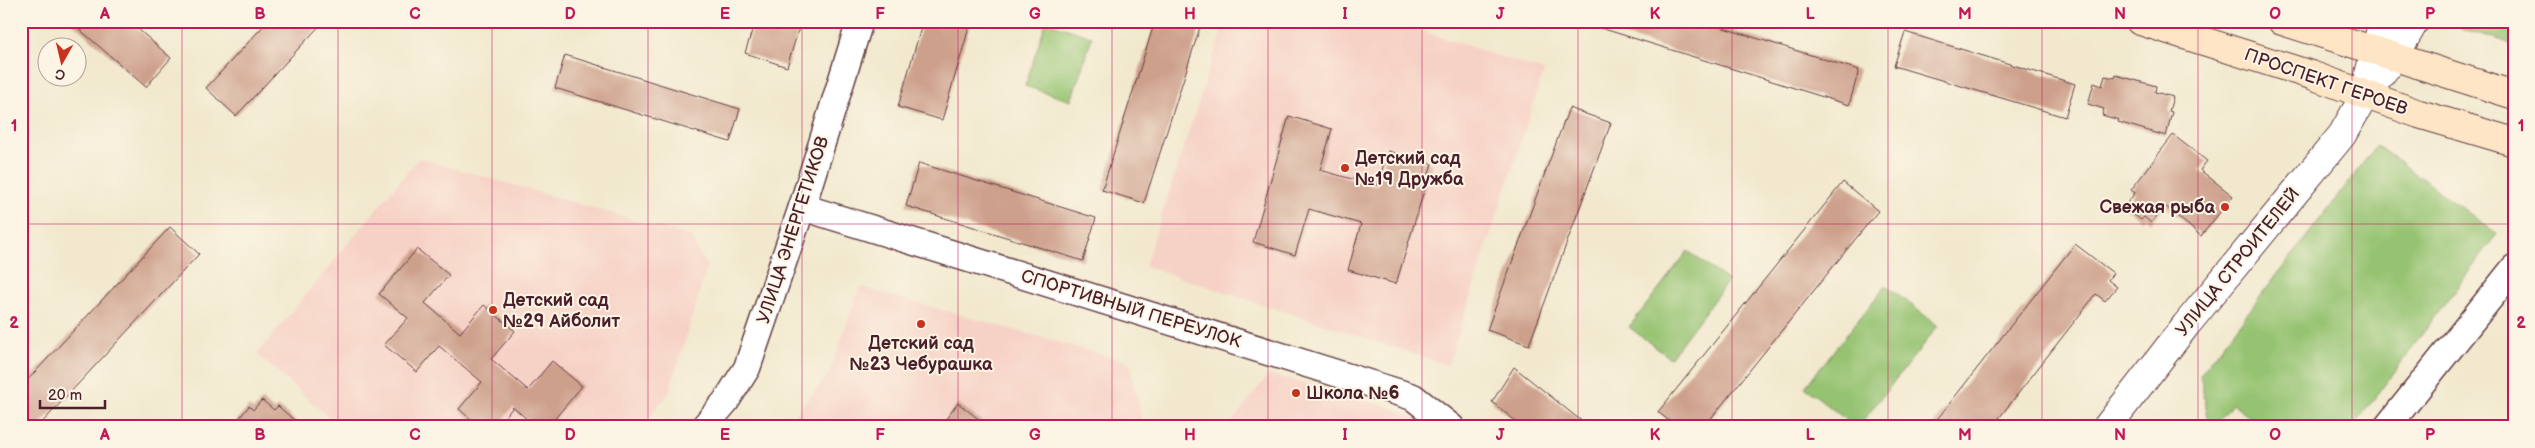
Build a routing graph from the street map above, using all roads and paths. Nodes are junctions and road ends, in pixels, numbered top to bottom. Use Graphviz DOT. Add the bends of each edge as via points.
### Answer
graph roads {
  1 [pos="860,21"];
  2 [pos="2140,21"];
  3 [pos="2282,21"];
  4 [pos="2383,21"];
  5 [pos="2415,21"];
  6 [pos="2384,53"];
  7 [pos="2364,95"];
  8 [pos="2514,95"];
  9 [pos="2514,142"];
  10 [pos="802,207"];
  11 [pos="2514,268"];
  12 [pos="704,427"];
  13 [pos="1452,427"];
  14 [pos="2107,427"];
  15 [pos="2387,427"];
  1 -- 10 [label="street, УЛИЦА ЭНЕРГЕТИКОВ"];
  2 -- 7 [label="main road, ПРОСПЕКТ ГЕРОЕВ"];
  3 -- 6 [label="main road"];
  4 -- 6 [label="street, УЛИЦА СТРОИТЕЛЕЙ"];
  5 -- 6 [label="street, УЛИЦА СТРОИТЕЛЕЙ"];
  6 -- 7 [label="street, УЛИЦА СТРОИТЕЛЕЙ"];
  6 -- 8 [label="main road"];
  7 -- 9 [label="main road, ПРОСПЕКТ ГЕРОЕВ"];
  7 -- 14 [label="street, УЛИЦА СТРОИТЕЛЕЙ" via="2342,135"];
  10 -- 12 [label="street, УЛИЦА ЭНЕРГЕТИКОВ" via="747,368"];
  10 -- 13 [label="street, СПОРТИВНЫЙ ПЕРЕУЛОК" via="1413,397"];
  11 -- 15 [label="street"];
}
